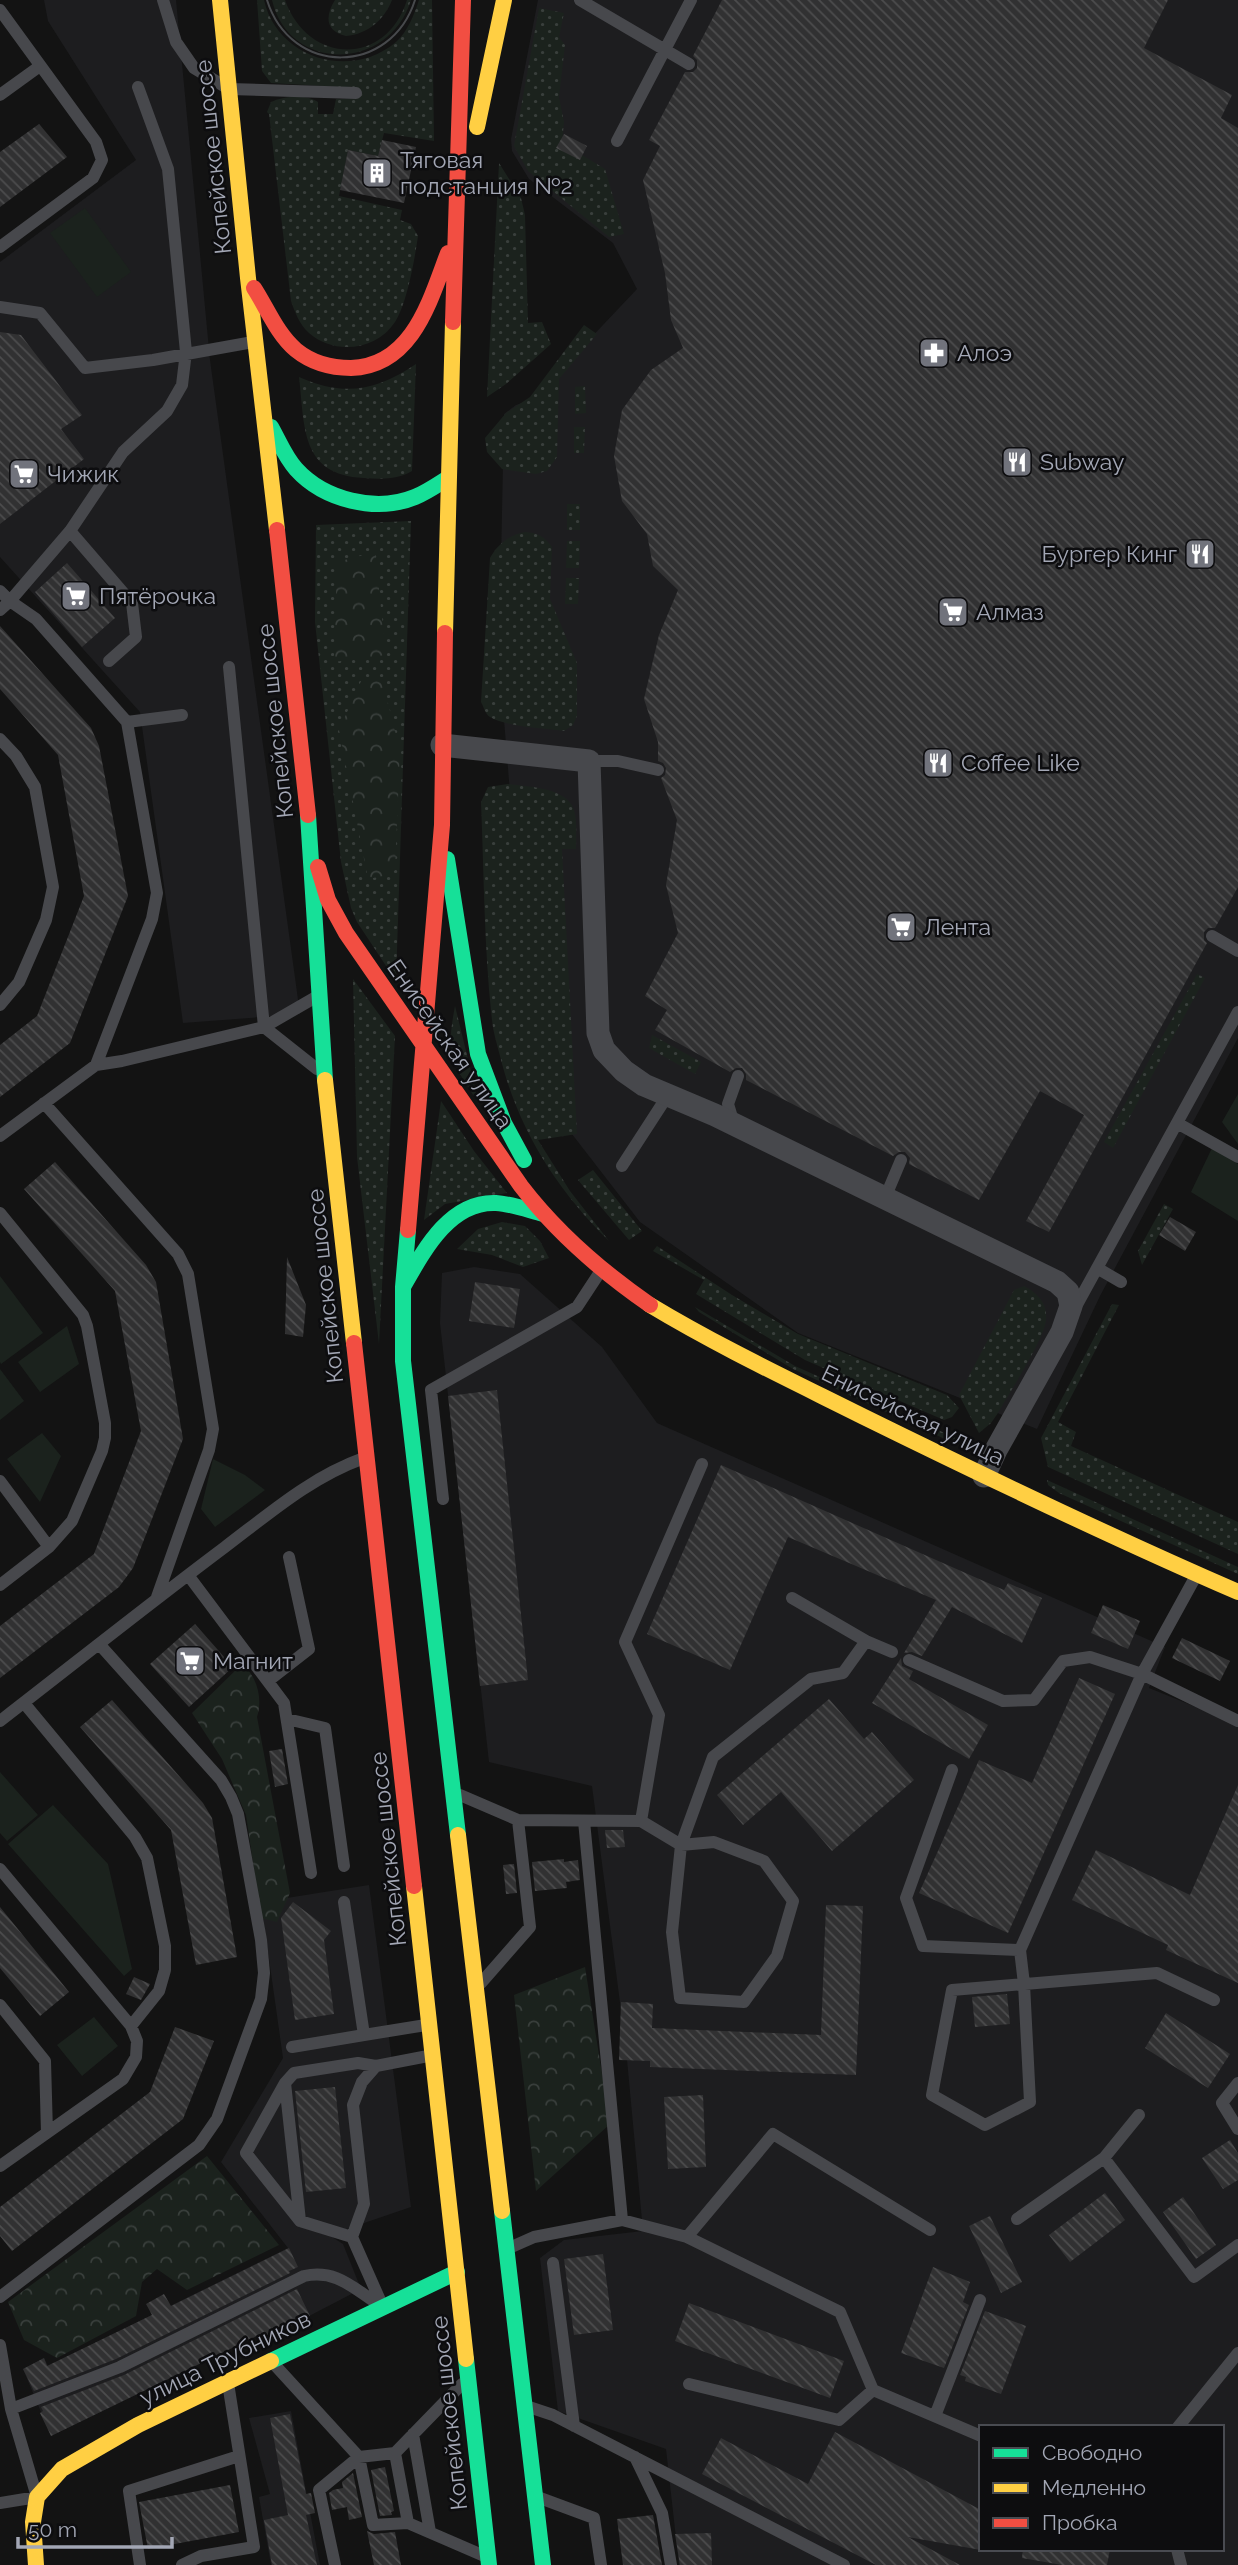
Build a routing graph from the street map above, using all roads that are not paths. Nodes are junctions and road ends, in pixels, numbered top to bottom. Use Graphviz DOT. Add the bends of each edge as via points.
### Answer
graph roads {
  1 [pos="163,0"];
  2 [pos="220,0"];
  3 [pos="463,0"];
  4 [pos="503,0"];
  5 [pos="580,0"];
  6 [pos="691,0"];
  7 [pos="0,12"];
  8 [pos="665,50"];
  9 [pos="689,64"];
  10 [pos="40,66"];
  11 [pos="138,88"];
  12 [pos="229,89"];
  13 [pos="356,93"];
  14 [pos="0,95"];
  15 [pos="617,141"];
  16 [pos="458,214"];
  17 [pos="457,231"];
  18 [pos="0,247"];
  19 [pos="248,278"];
  20 [pos="0,307"];
  21 [pos="257,341"];
  22 [pos="186,352"];
  23 [pos="265,417"];
  24 [pos="448,478"];
  25 [pos="70,531"];
  26 [pos="0,591"];
  27 [pos="5,606"];
  28 [pos="109,660"];
  29 [pos="229,667"];
  30 [pos="182,715"];
  31 [pos="127,722"];
  32 [pos="0,739"];
  33 [pos="442,744"];
  34 [pos="589,761"];
  35 [pos="658,770"];
  36 [pos="442,825"];
  37 [pos="311,841"];
  38 [pos="1212,936"];
  39 [pos="1238,951"];
  40 [pos="320,995"];
  41 [pos="0,1005"];
  42 [pos="1238,1012"];
  43 [pos="264,1027"];
  44 [pos="422,1045"];
  45 [pos="96,1065"];
  46 [pos="324,1074"];
  47 [pos="738,1076"];
  48 [pos="668,1094"];
  49 [pos="44,1103"];
  50 [pos="1177,1123"];
  51 [pos="734,1124"];
  52 [pos="0,1136"];
  53 [pos="1238,1157"];
  54 [pos="901,1160"];
  55 [pos="622,1166"];
  56 [pos="884,1198"];
  57 [pos="0,1213"];
  58 [pos="544,1214"];
  59 [pos="584,1253"];
  60 [pos="602,1268"];
  61 [pos="1097,1268"];
  62 [pos="1121,1282"];
  63 [pos="403,1287"];
  64 [pos="1062,1332"];
  65 [pos="368,1457"];
  66 [pos="702,1464"];
  67 [pos="985,1476"];
  68 [pos="0,1481"];
  69 [pos="443,1499"];
  70 [pos="49,1547"];
  71 [pos="289,1557"];
  72 [pos="1197,1574"];
  73 [pos="188,1575"];
  74 [pos="0,1584"];
  75 [pos="1238,1592"];
  76 [pos="157,1597"];
  77 [pos="792,1598"];
  78 [pos="866,1641"];
  79 [pos="100,1645"];
  80 [pos="892,1652"];
  81 [pos="909,1660"];
  82 [pos="1142,1674"];
  83 [pos="268,1681"];
  84 [pos="24,1703"];
  85 [pos="287,1719"];
  86 [pos="0,1721"];
  87 [pos="1238,1721"];
  88 [pos="952,1770"];
  89 [pos="453,1793"];
  90 [pos="518,1820"];
  91 [pos="584,1821"];
  92 [pos="641,1821"];
  93 [pos="681,1845"];
  94 [pos="344,1866"];
  95 [pos="0,1869"];
  96 [pos="311,1873"];
  97 [pos="344,1902"];
  98 [pos="1020,1950"];
  99 [pos="1024,1984"];
  100 [pos="477,1988"];
  101 [pos="1214,2000"];
  102 [pos="0,2005"];
  103 [pos="430,2024"];
  104 [pos="131,2026"];
  105 [pos="364,2035"];
  106 [pos="292,2047"];
  107 [pos="434,2056"];
  108 [pos="376,2066"];
  109 [pos="285,2083"];
  110 [pos="1238,2083"];
  111 [pos="1139,2115"];
  112 [pos="1238,2129"];
  113 [pos="47,2133"];
  114 [pos="1104,2158"];
  115 [pos="0,2166"];
  116 [pos="1017,2219"];
  117 [pos="622,2220"];
  118 [pos="300,2221"];
  119 [pos="930,2230"];
  120 [pos="352,2237"];
  121 [pos="687,2237"];
  122 [pos="1238,2245"];
  123 [pos="501,2252"];
  124 [pos="553,2263"];
  125 [pos="464,2269"];
  126 [pos="0,2297"];
  127 [pos="980,2300"];
  128 [pos="383,2308"];
  129 [pos="0,2345"];
  130 [pos="1238,2353"];
  131 [pos="271,2361"];
  132 [pos="467,2379"];
  133 [pos="228,2382"];
  134 [pos="688,2384"];
  135 [pos="873,2389"];
  136 [pos="524,2406"];
  137 [pos="11,2409"];
  138 [pos="935,2416"];
  139 [pos="1180,2425"];
  140 [pos="574,2426"];
  141 [pos="413,2434"];
  142 [pos="979,2435"];
  143 [pos="395,2452"];
  144 [pos="239,2456"];
  145 [pos="359,2457"];
  146 [pos="635,2457"];
  147 [pos="533,2495"];
  148 [pos="37,2497"];
  149 [pos="0,2503"];
  150 [pos="408,2523"];
  151 [pos="430,2532"];
  152 [pos="488,2561"];
  153 [pos="36,2565"];
  154 [pos="141,2565"];
  155 [pos="182,2565"];
  156 [pos="335,2565"];
  157 [pos="543,2565"];
  158 [pos="601,2565"];
  159 [pos="671,2565"];
  160 [pos="844,2565"];
  1 -- 12 [label="lane" via="176,42 194,68"];
  2 -- 12 [label="main road, Копейское шоссе"];
  3 -- 16 [label="main road"];
  4 -- 16 [label="main road"];
  5 -- 8 [label="lane"];
  6 -- 8 [label="lane"];
  7 -- 10 [label="lane"];
  8 -- 9 [label="lane"];
  8 -- 15 [label="lane"];
  10 -- 14 [label="lane"];
  10 -- 18 [label="lane" via="96,142 102,160 93,178"];
  11 -- 22 [label="lane" via="168,169"];
  12 -- 13 [label="lane"];
  12 -- 19 [label="main road, Копейское шоссе"];
  16 -- 17 [label="main road"];
  17 -- 19 [label="main road" via="410,337 387,357 366,367 331,367 306,358 285,337"];
  17 -- 24 [label="main road"];
  19 -- 21 [label="main road, Копейское шоссе"];
  20 -- 22 [label="lane" via="40,313 85,368"];
  21 -- 22 [label="lane"];
  21 -- 23 [label="main road, Копейское шоссе"];
  22 -- 25 [label="lane" via="183,384 167,411 123,452"];
  23 -- 24 [label="main road" via="295,468 314,486 336,497 369,502 409,500"];
  23 -- 37 [label="main road, Копейское шоссе"];
  24 -- 33 [label="main road"];
  25 -- 27 [label="lane"];
  25 -- 28 [label="lane" via="132,603 136,637"];
  26 -- 27 [label="lane"];
  27 -- 31 [label="lane" via="36,619"];
  29 -- 43 [label="lane"];
  30 -- 31 [label="lane"];
  31 -- 45 [label="lane" via="157,893 152,919"];
  32 -- 41 [label="lane" via="35,787 53,887 46,920 19,982"];
  33 -- 34 [label="street"];
  33 -- 36 [label="main road"];
  34 -- 35 [label="lane" via="618,761"];
  34 -- 48 [label="street" via="598,1033 604,1050 624,1071"];
  36 -- 44 [label="main road"];
  36 -- 59 [label="main road, Енисейская улица" via="478,1054 504,1123 530,1172"];
  37 -- 40 [label="main road, Копейское шоссе"];
  37 -- 44 [label="main road, Енисейская улица" via="328,900"];
  38 -- 39 [label="lane"];
  40 -- 43 [label="lane"];
  40 -- 46 [label="main road, Копейское шоссе"];
  42 -- 50 [label="lane"];
  43 -- 45 [label="lane"];
  43 -- 46 [label="lane"];
  44 -- 58 [label="main road, Енисейская улица"];
  44 -- 63 [label="main road"];
  45 -- 49 [label="lane"];
  46 -- 65 [label="main road, Копейское шоссе"];
  47 -- 51 [label="lane" via="728,1104"];
  48 -- 51 [label="street"];
  48 -- 55 [label="lane"];
  49 -- 52 [label="lane"];
  49 -- 76 [label="lane" via="171,1246 188,1273 213,1429"];
  50 -- 53 [label="lane"];
  50 -- 61 [label="lane"];
  51 -- 56 [label="street"];
  54 -- 56 [label="lane"];
  56 -- 64 [label="street" via="1058,1282 1068,1292 1071,1306"];
  57 -- 70 [label="lane" via="83,1315 105,1423 102,1451 72,1521"];
  58 -- 59 [label="main road, Енисейская улица"];
  58 -- 63 [label="main road" via="506,1204 468,1209 449,1222 424,1251"];
  59 -- 60 [label="main road, Енисейская улица"];
  60 -- 67 [label="main road, Енисейская улица" via="650,1306 718,1344"];
  60 -- 69 [label="lane" via="577,1307 431,1390"];
  61 -- 62 [label="lane"];
  61 -- 64 [label="lane"];
  63 -- 89 [label="main road" via="403,1361"];
  64 -- 67 [label="street"];
  65 -- 73 [label="lane" via="306,1486"];
  65 -- 103 [label="main road, Копейское шоссе"];
  66 -- 92 [label="lane" via="625,1642 659,1715"];
  67 -- 72 [label="main road, Енисейская улица"];
  68 -- 70 [label="lane"];
  70 -- 74 [label="lane"];
  71 -- 83 [label="lane" via="309,1649"];
  72 -- 75 [label="main road, Енисейская улица"];
  72 -- 82 [label="lane"];
  73 -- 76 [label="lane"];
  73 -- 83 [label="lane"];
  76 -- 79 [label="lane"];
  77 -- 78 [label="lane"];
  78 -- 80 [label="lane"];
  78 -- 93 [label="lane" via="843,1673 811,1679 713,1758"];
  79 -- 84 [label="lane"];
  79 -- 126 [label="lane" via="221,1780 231,1797 261,1940 261,1999 217,2119 199,2145"];
  81 -- 82 [label="lane" via="1003,1701 1034,1700 1063,1661 1090,1657"];
  82 -- 87 [label="lane"];
  82 -- 98 [label="lane"];
  83 -- 85 [label="lane" via="284,1703"];
  84 -- 86 [label="lane"];
  84 -- 104 [label="lane" via="135,1837 147,1858 165,1946 165,1970 159,1991"];
  85 -- 94 [label="lane" via="325,1728"];
  85 -- 96 [label="lane"];
  88 -- 98 [label="lane" via="906,1898 923,1946"];
  89 -- 90 [label="lane"];
  89 -- 100 [label="main road"];
  90 -- 91 [label="lane"];
  90 -- 100 [label="lane" via="530,1927"];
  91 -- 92 [label="lane"];
  91 -- 117 [label="lane"];
  92 -- 93 [label="lane"];
  93 -- 93 [label="lane" via="714,1842 764,1861 793,1901 777,1956 744,2002 680,1998 672,1932"];
  95 -- 104 [label="lane"];
  97 -- 105 [label="lane"];
  98 -- 99 [label="lane"];
  99 -- 99 [label="lane" via="952,1990 932,2095 985,2125 1030,2102"];
  99 -- 101 [label="lane" via="1157,1973"];
  100 -- 123 [label="main road"];
  102 -- 113 [label="lane" via="45,2061"];
  103 -- 105 [label="lane"];
  103 -- 107 [label="main road, Копейское шоссе"];
  104 -- 113 [label="lane" via="137,2041 136,2057 123,2079"];
  105 -- 106 [label="lane"];
  107 -- 108 [label="lane"];
  107 -- 125 [label="main road, Копейское шоссе"];
  108 -- 109 [label="lane" via="358,2063 295,2073"];
  108 -- 120 [label="lane" via="362,2082 353,2105 364,2204"];
  109 -- 118 [label="lane"];
  109 -- 118 [label="lane" via="246,2153"];
  110 -- 112 [label="lane" via="1222,2103"];
  111 -- 114 [label="lane"];
  113 -- 115 [label="lane"];
  114 -- 116 [label="lane"];
  114 -- 122 [label="lane" via="1195,2277"];
  117 -- 121 [label="lane"];
  117 -- 123 [label="lane" via="534,2237"];
  118 -- 120 [label="lane"];
  119 -- 121 [label="lane" via="773,2134"];
  120 -- 128 [label="lane"];
  121 -- 135 [label="lane" via="840,2312"];
  123 -- 136 [label="main road"];
  124 -- 140 [label="lane"];
  125 -- 128 [label="main road, улица Трубников"];
  125 -- 132 [label="main road, Копейское шоссе"];
  127 -- 138 [label="lane"];
  128 -- 131 [label="main road, улица Трубников"];
  128 -- 137 [label="lane" via="338,2278 320,2272 304,2276 120,2367"];
  129 -- 137 [label="lane"];
  130 -- 139 [label="lane"];
  131 -- 133 [label="main road, улица Трубников"];
  131 -- 145 [label="lane"];
  132 -- 141 [label="lane"];
  132 -- 152 [label="main road, Копейское шоссе"];
  133 -- 144 [label="lane"];
  133 -- 148 [label="main road, улица Трубников" via="74,2462 53,2477"];
  134 -- 135 [label="lane" via="839,2420"];
  135 -- 138 [label="lane"];
  136 -- 140 [label="lane"];
  136 -- 147 [label="main road"];
  137 -- 148 [label="lane"];
  138 -- 142 [label="lane"];
  140 -- 146 [label="lane"];
  141 -- 143 [label="lane"];
  141 -- 151 [label="lane"];
  143 -- 145 [label="lane"];
  143 -- 150 [label="lane"];
  144 -- 154 [label="lane" via="128,2491"];
  144 -- 155 [label="lane" via="254,2547 201,2556"];
  145 -- 150 [label="lane" via="373,2525"];
  145 -- 156 [label="lane" via="319,2490"];
  146 -- 159 [label="lane" via="662,2513"];
  146 -- 160 [label="lane"];
  147 -- 157 [label="main road"];
  147 -- 158 [label="lane" via="594,2518"];
  148 -- 149 [label="lane"];
  148 -- 153 [label="main road" via="33,2522"];
  150 -- 151 [label="lane"];
  151 -- 152 [label="lane"];
}
